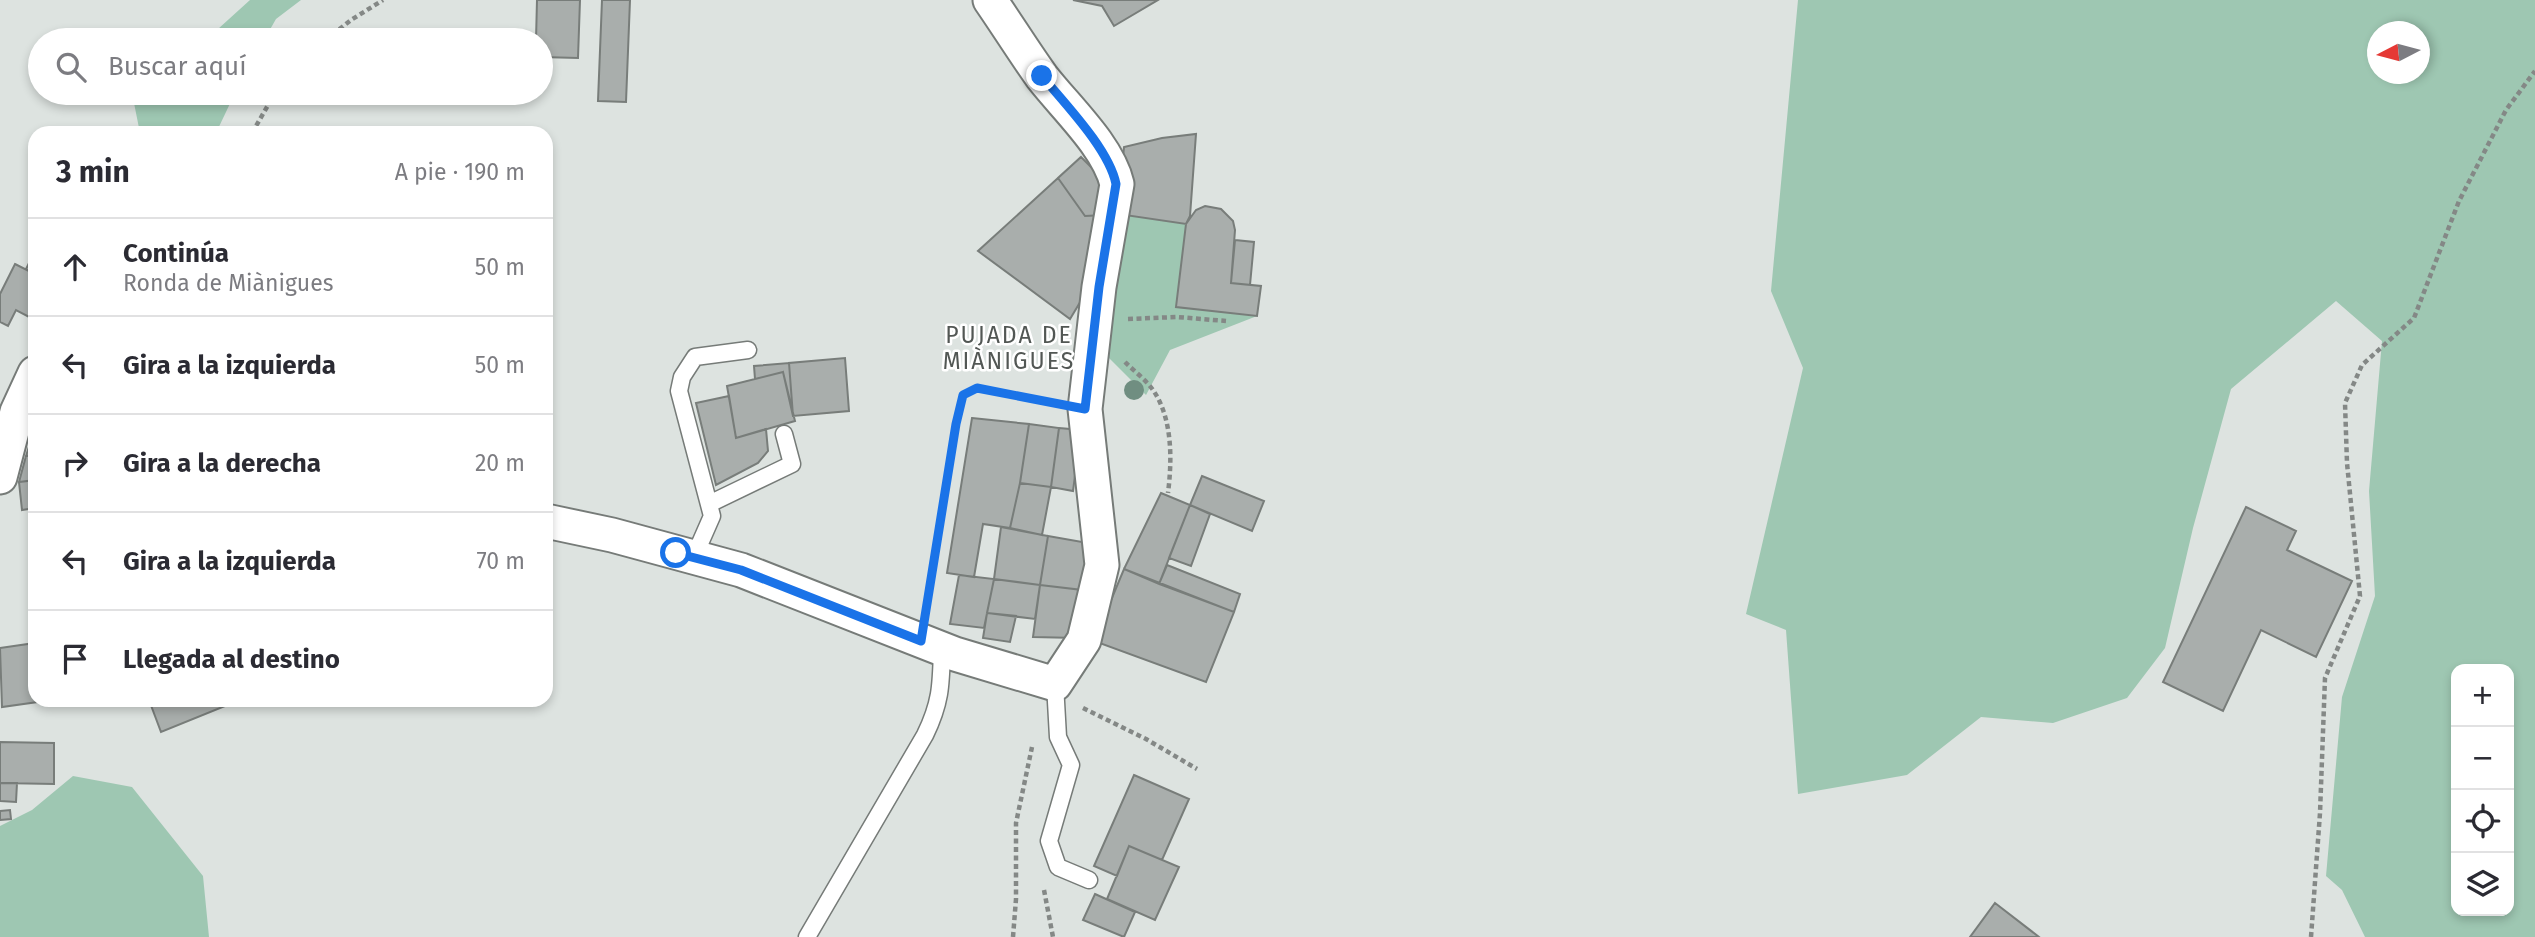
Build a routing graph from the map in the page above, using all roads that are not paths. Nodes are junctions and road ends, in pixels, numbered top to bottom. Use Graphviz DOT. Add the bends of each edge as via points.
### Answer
graph roads {
  1 [pos="990,0"];
  2 [pos="748,350"];
  3 [pos="28,388"];
  4 [pos="784,434"];
  5 [pos="0,477"];
  6 [pos="709,505"];
  7 [pos="553,522"];
  8 [pos="694,557"];
  9 [pos="932,645"];
  10 [pos="1055,684"];
  11 [pos="1089,880"];
  12 [pos="807,937"];
  1 -- 10 [label="street" via="1113,169 1116,184 1085,409 1102,565 1084,640"];
  2 -- 6 [label="lane" via="695,357 682,377 679,391"];
  3 -- 5 [label="street"];
  4 -- 6 [label="lane" via="792,464"];
  6 -- 8 [label="lane" via="712,516"];
  7 -- 8 [label="street"];
  8 -- 9 [label="street" via="791,588"];
  9 -- 10 [label="street"];
  9 -- 12 [label="lane" via="940,694 937,711"];
  10 -- 11 [label="lane" via="1058,737 1071,765 1049,841 1058,867"];
}
